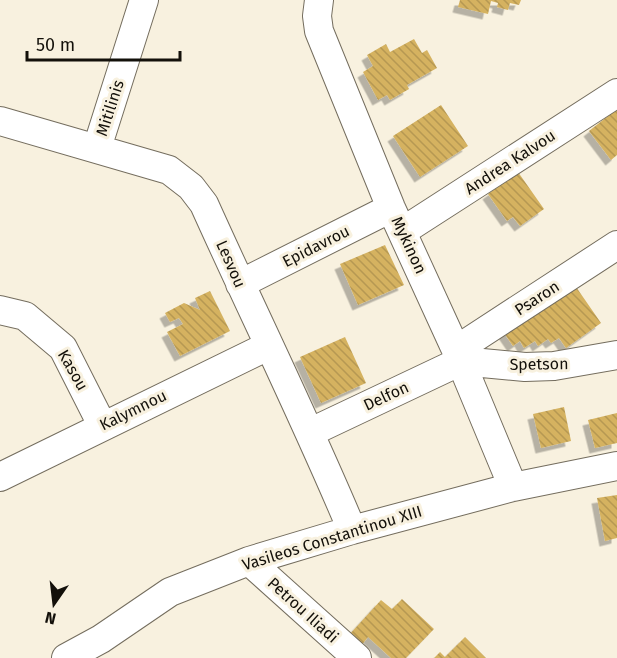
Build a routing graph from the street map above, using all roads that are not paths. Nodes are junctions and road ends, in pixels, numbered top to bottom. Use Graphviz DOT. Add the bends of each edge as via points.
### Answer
graph roads {
  1 [pos="144,0"];
  2 [pos="319,0"];
  3 [pos="617,93"];
  4 [pos="0,121"];
  5 [pos="97,148"];
  6 [pos="397,219"];
  7 [pos="617,245"];
  8 [pos="240,284"];
  9 [pos="0,309"];
  10 [pos="268,346"];
  11 [pos="617,355"];
  12 [pos="458,356"];
  13 [pos="102,425"];
  14 [pos="311,432"];
  15 [pos="617,466"];
  16 [pos="0,477"];
  17 [pos="513,486"];
  18 [pos="352,530"];
  19 [pos="249,561"];
  20 [pos="66,658"];
  21 [pos="357,658"];
  1 -- 5 [label="street, Mitilinis"];
  2 -- 6 [label="street, Mykinon" via="319,31"];
  3 -- 6 [label="street, Andrea Kalvou"];
  4 -- 5 [label="street, Lesvou"];
  5 -- 8 [label="street, Lesvou" via="169,170 191,187 204,204"];
  6 -- 8 [label="street, Epidavrou"];
  6 -- 12 [label="street, Mykinon"];
  7 -- 12 [label="street, Psaron"];
  8 -- 10 [label="street, Lesvou"];
  9 -- 13 [label="street, Kasou" via="25,316 63,348"];
  10 -- 13 [label="street, Kalymnou"];
  10 -- 14 [label="street, Lesvou"];
  11 -- 12 [label="street, Spetson" via="525,367"];
  12 -- 14 [label="street, Delfon"];
  12 -- 17 [label="street, Mykinon"];
  13 -- 16 [label="street, Kalymnou"];
  14 -- 18 [label="street, Lesvou"];
  15 -- 17 [label="street, Vasileos Constantinou XIII"];
  17 -- 18 [label="street, Vasileos Constantinou XIII"];
  18 -- 19 [label="street, Vasileos Constantinou XIII"];
  19 -- 20 [label="street, Vasileos Constantinou XIII" via="170,592"];
  19 -- 21 [label="street, Petrou Iliadi"];
}
